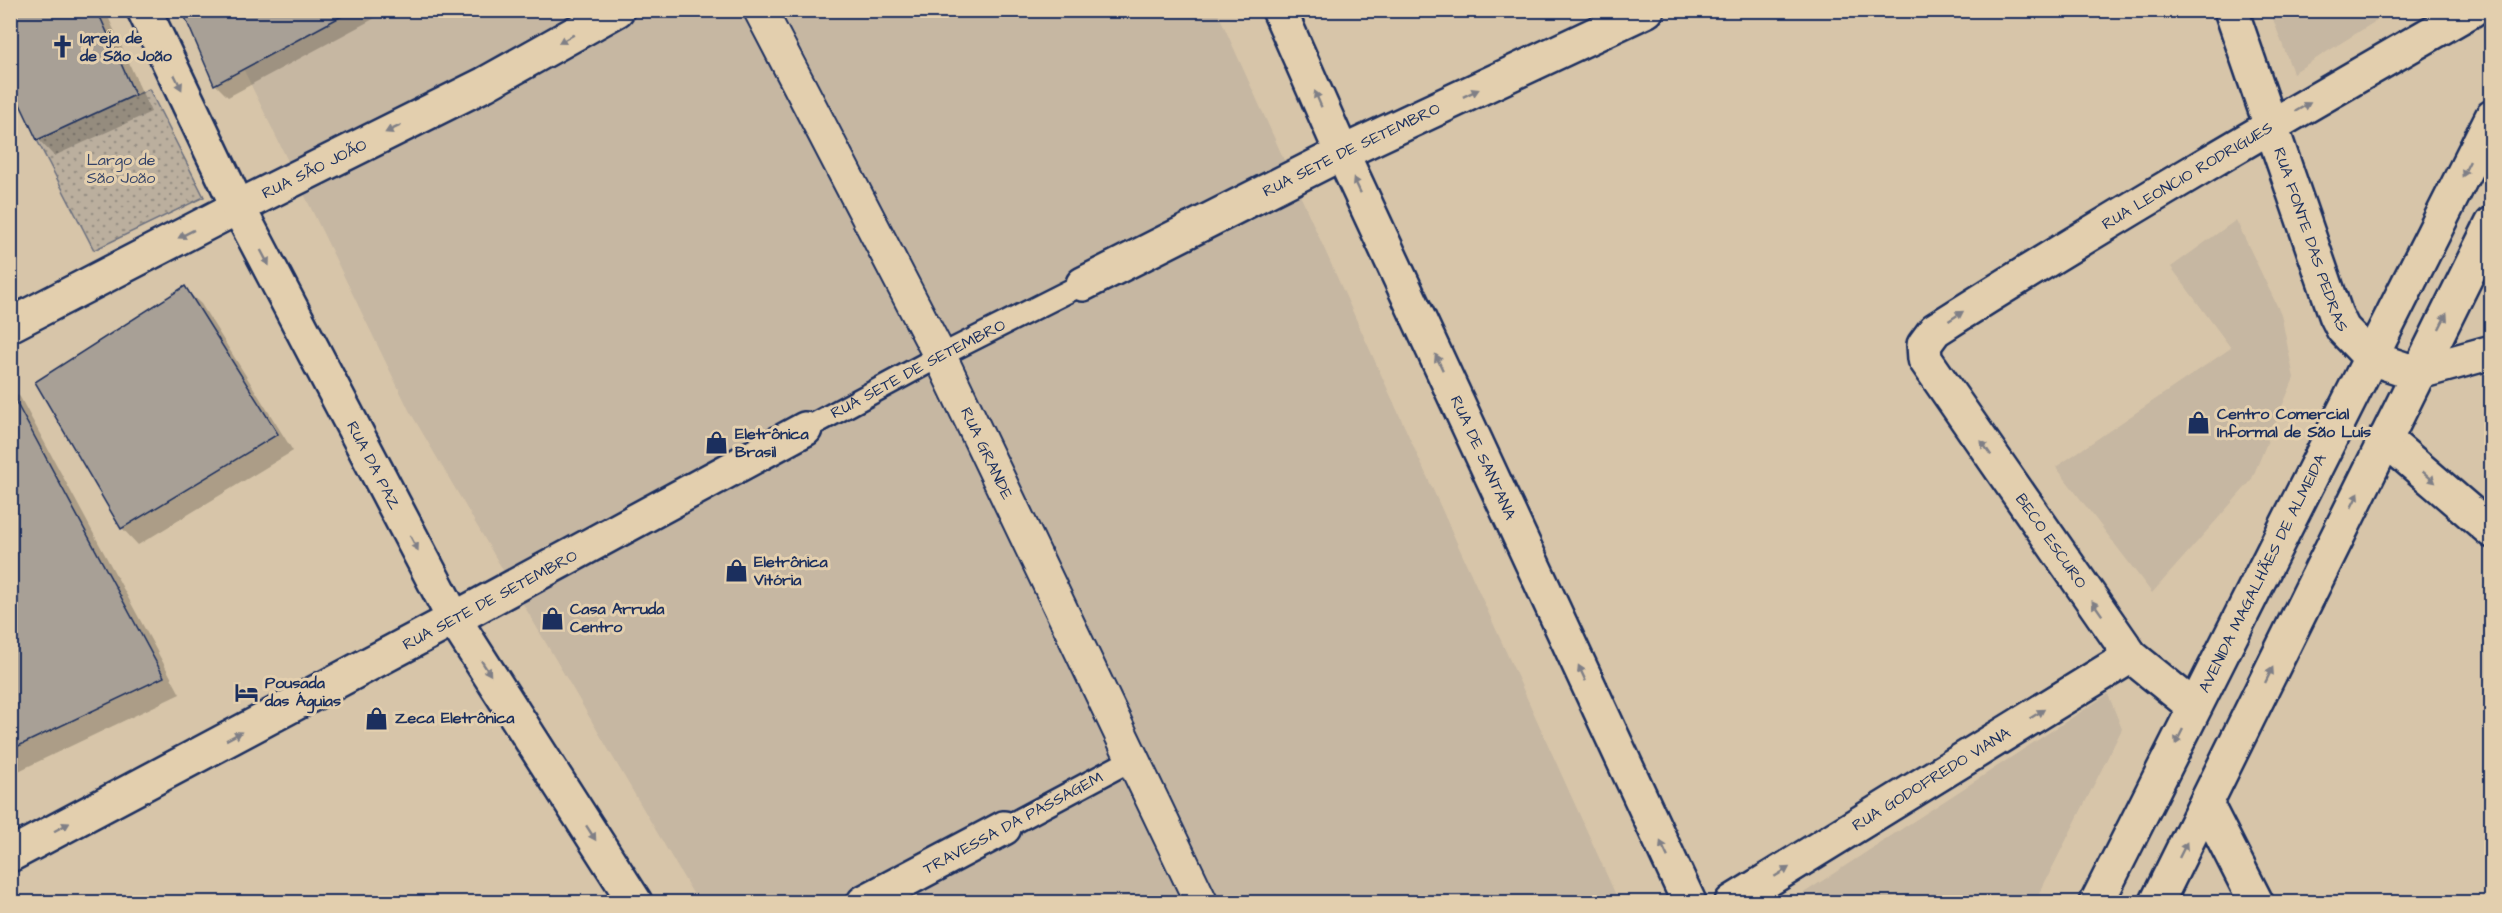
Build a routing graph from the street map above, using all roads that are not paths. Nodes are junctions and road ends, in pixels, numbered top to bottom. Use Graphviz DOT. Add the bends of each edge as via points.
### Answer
graph roads {
  1 [pos="144,10"];
  2 [pos="617,10"];
  3 [pos="760,10"];
  4 [pos="1279,10"];
  5 [pos="1647,10"];
  6 [pos="2231,10"];
  7 [pos="2472,10"];
  8 [pos="2492,117"];
  9 [pos="2271,125"];
  10 [pos="1342,153"];
  11 [pos="238,207"];
  12 [pos="2492,224"];
  13 [pos="1083,284"];
  14 [pos="10,325"];
  15 [pos="2492,352"];
  16 [pos="940,356"];
  17 [pos="2372,358"];
  18 [pos="1924,359"];
  19 [pos="2416,373"];
  20 [pos="805,429"];
  21 [pos="2385,439"];
  22 [pos="2492,531"];
  23 [pos="454,619"];
  24 [pos="2131,656"];
  25 [pos="2194,707"];
  26 [pos="1131,760"];
  27 [pos="2206,804"];
  28 [pos="1004,828"];
  29 [pos="10,855"];
  30 [pos="635,903"];
  31 [pos="864,903"];
  32 [pos="1201,903"];
  33 [pos="1689,903"];
  34 [pos="1732,903"];
  35 [pos="2097,903"];
  36 [pos="2157,903"];
  37 [pos="2256,903"];
  1 -- 11 [label="street, RUA DA PAZ, one-way"];
  2 -- 11 [label="street, RUA SÃO JOÃO, one-way" via="485,84"];
  3 -- 16 [label="street, RUA GRANDE"];
  10 -- 4 [label="street, RUA DE SANTANA, one-way"];
  10 -- 5 [label="street, RUA SETE DE SETEMBRO, one-way"];
  6 -- 9 [label="street, RUA FONTE DAS PEDRAS"];
  9 -- 7 [label="street, RUA LEONCIO RODRIGUES, one-way"];
  8 -- 17 [label="street, AVENIDA MAGALHÃES DE ALMEIDA, one-way"];
  9 -- 17 [label="street, RUA FONTE DAS PEDRAS" via="2336,315 2343,329"];
  18 -- 9 [label="street, RUA LEONCIO RODRIGUES, one-way" via="1924,345 1935,330 2058,251"];
  10 -- 13 [label="street, RUA SETE DE SETEMBRO"];
  33 -- 10 [label="street, RUA DE SANTANA, one-way"];
  11 -- 14 [label="street, RUA SÃO JOÃO, one-way"];
  11 -- 23 [label="street, RUA DA PAZ, one-way"];
  19 -- 12 [label="street, one-way"];
  13 -- 16 [label="lane, RUA SETE DE SETEMBRO"];
  15 -- 19 [label="street"];
  16 -- 20 [label="lane, RUA SETE DE SETEMBRO"];
  16 -- 26 [label="street, RUA GRANDE"];
  17 -- 19 [label="street"];
  17 -- 25 [label="street, AVENIDA MAGALHÃES DE ALMEIDA"];
  24 -- 18 [label="street, BECO ESCURO, one-way"];
  19 -- 21 [label="street"];
  20 -- 23 [label="street, RUA SETE DE SETEMBRO"];
  21 -- 22 [label="street, one-way"];
  27 -- 21 [label="street, one-way"];
  29 -- 23 [label="street, RUA SETE DE SETEMBRO, one-way"];
  23 -- 30 [label="street, RUA DA PAZ, one-way"];
  24 -- 25 [label="street, BECO ESCURO"];
  34 -- 24 [label="street, RUA GODOFREDO VIANA, one-way"];
  25 -- 35 [label="street, AVENIDA MAGALHÃES DE ALMEIDA, one-way"];
  26 -- 28 [label="lane, TRAVESSA DA PASSAGEM"];
  26 -- 32 [label="street, RUA GRANDE"];
  36 -- 27 [label="street, one-way"];
  27 -- 37 [label="street"];
  28 -- 31 [label="street, TRAVESSA DA PASSAGEM"];
}
